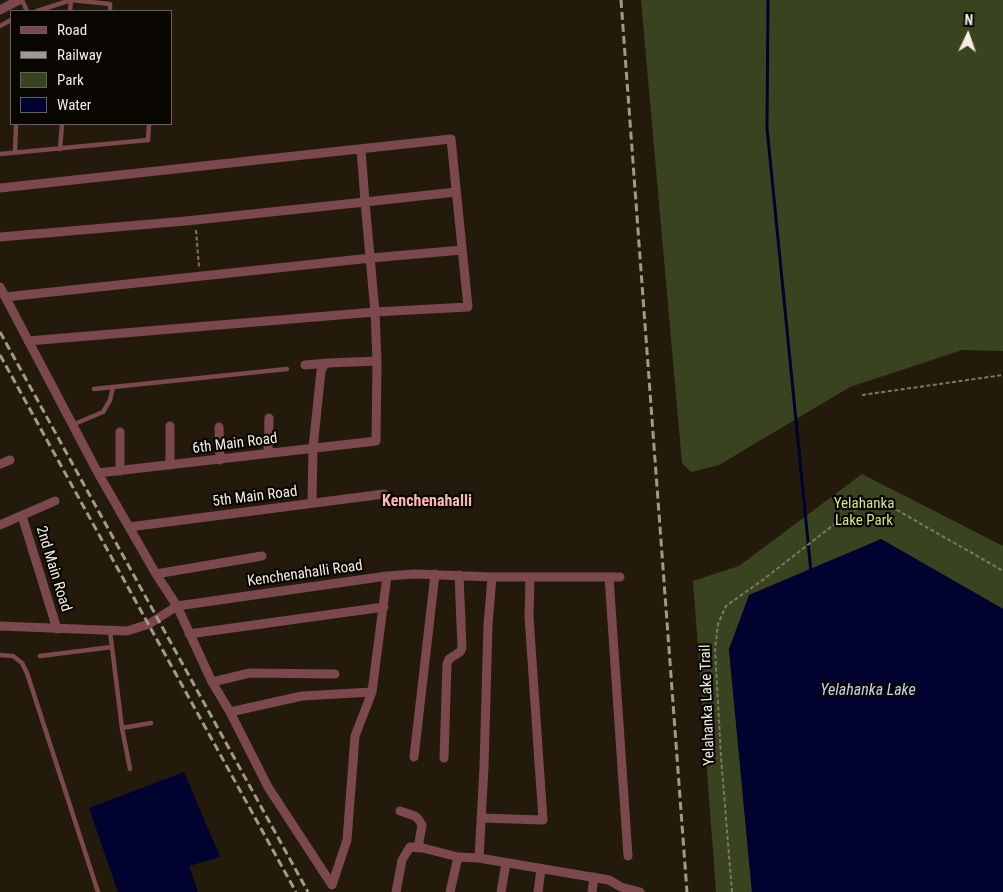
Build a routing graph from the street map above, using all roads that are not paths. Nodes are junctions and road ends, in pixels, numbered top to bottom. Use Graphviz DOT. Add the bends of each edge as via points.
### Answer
graph roads {
  1 [pos="20,0"];
  2 [pos="71,0"];
  3 [pos="0,10"];
  4 [pos="40,10"];
  5 [pos="110,10"];
  6 [pos="16,125"];
  7 [pos="62,125"];
  8 [pos="149,125"];
  9 [pos="60,149"];
  10 [pos="361,149"];
  11 [pos="15,152"];
  12 [pos="0,154"];
  13 [pos="0,188"];
  14 [pos="456,192"];
  15 [pos="365,202"];
  16 [pos="0,237"];
  17 [pos="462,250"];
  18 [pos="371,258"];
  19 [pos="0,287"];
  20 [pos="5,297"];
  21 [pos="375,312"];
  22 [pos="28,341"];
  23 [pos="377,361"];
  24 [pos="328,363"];
  25 [pos="305,365"];
  26 [pos="287,368"];
  27 [pos="113,387"];
  28 [pos="94,389"];
  29 [pos="269,418"];
  30 [pos="72,425"];
  31 [pos="170,426"];
  32 [pos="219,427"];
  33 [pos="120,432"];
  34 [pos="313,448"];
  35 [pos="268,453"];
  36 [pos="10,460"];
  37 [pos="220,460"];
  38 [pos="0,464"];
  39 [pos="170,465"];
  40 [pos="120,471"];
  41 [pos="98,473"];
  42 [pos="384,494"];
  43 [pos="55,501"];
  44 [pos="312,503"];
  45 [pos="22,516"];
  46 [pos="0,525"];
  47 [pos="129,527"];
  48 [pos="262,556"];
  49 [pos="156,574"];
  50 [pos="435,574"];
  51 [pos="459,575"];
  52 [pos="387,576"];
  53 [pos="492,577"];
  54 [pos="530,577"];
  55 [pos="609,577"];
  56 [pos="620,578"];
  57 [pos="177,606"];
  58 [pos="384,607"];
  59 [pos="0,626"];
  60 [pos="56,629"];
  61 [pos="110,631"];
  62 [pos="189,634"];
  63 [pos="112,647"];
  64 [pos="0,655"];
  65 [pos="40,656"];
  66 [pos="335,674"];
  67 [pos="212,682"];
  68 [pos="372,692"];
  69 [pos="230,712"];
  70 [pos="151,723"];
  71 [pos="122,728"];
  72 [pos="414,756"];
  73 [pos="444,758"];
  74 [pos="130,769"];
  75 [pos="400,811"];
  76 [pos="481,818"];
  77 [pos="418,848"];
  78 [pos="628,856"];
  79 [pos="458,857"];
  80 [pos="479,858"];
  81 [pos="506,863"];
  82 [pos="541,869"];
  83 [pos="594,877"];
  84 [pos="98,892"];
  85 [pos="396,892"];
  86 [pos="450,892"];
  87 [pos="501,892"];
  88 [pos="538,892"];
  89 [pos="592,892"];
  90 [pos="640,892"];
  1 -- 3 [label="street"];
  2 -- 4 [label="lane"];
  2 -- 5 [label="lane" via="110,4"];
  6 -- 11 [label="lane"];
  7 -- 9 [label="lane"];
  8 -- 9 [label="lane" via="148,140"];
  9 -- 11 [label="lane"];
  10 -- 13 [label="street"];
  10 -- 14 [label="street" via="451,139"];
  10 -- 15 [label="street"];
  11 -- 12 [label="lane"];
  14 -- 15 [label="street"];
  14 -- 17 [label="street"];
  15 -- 16 [label="street"];
  15 -- 18 [label="street"];
  17 -- 18 [label="street"];
  17 -- 21 [label="street" via="468,307"];
  18 -- 20 [label="street"];
  18 -- 21 [label="street"];
  19 -- 20 [label="street"];
  20 -- 22 [label="street"];
  21 -- 22 [label="street"];
  21 -- 23 [label="street"];
  22 -- 30 [label="street"];
  23 -- 24 [label="street"];
  23 -- 34 [label="street, 6th Main Road" via="376,441"];
  24 -- 25 [label="street"];
  24 -- 34 [label="street" via="321,371"];
  26 -- 27 [label="lane"];
  27 -- 28 [label="lane"];
  27 -- 30 [label="lane" via="103,412"];
  29 -- 35 [label="street"];
  30 -- 41 [label="street"];
  31 -- 39 [label="street"];
  32 -- 37 [label="street"];
  33 -- 40 [label="street"];
  34 -- 35 [label="street, 6th Main Road"];
  34 -- 44 [label="street"];
  35 -- 37 [label="street, 6th Main Road"];
  36 -- 38 [label="street"];
  37 -- 39 [label="street, 6th Main Road"];
  39 -- 40 [label="street, 6th Main Road"];
  40 -- 41 [label="street, 6th Main Road"];
  41 -- 47 [label="street"];
  42 -- 44 [label="street, 5th Main Road"];
  43 -- 45 [label="street"];
  44 -- 47 [label="street, 5th Main Road"];
  45 -- 46 [label="street"];
  45 -- 60 [label="street, 2nd Main Road"];
  47 -- 49 [label="street"];
  48 -- 49 [label="street"];
  49 -- 57 [label="street"];
  50 -- 51 [label="street, Kenchenahalli Road"];
  50 -- 52 [label="street, Kenchenahalli Road"];
  50 -- 72 [label="street"];
  51 -- 53 [label="street, Kenchenahalli Road"];
  51 -- 73 [label="street" via="462,648 447,664"];
  52 -- 57 [label="street, Kenchenahalli Road"];
  52 -- 58 [label="street"];
  53 -- 54 [label="street, Kenchenahalli Road"];
  53 -- 76 [label="street"];
  54 -- 55 [label="street, Kenchenahalli Road"];
  54 -- 76 [label="street" via="529,617 543,820"];
  55 -- 56 [label="street, Kenchenahalli Road"];
  55 -- 78 [label="street"];
  57 -- 61 [label="street, Kenchenahalli Road" via="149,624 127,631"];
  57 -- 62 [label="street"];
  58 -- 62 [label="street"];
  58 -- 68 [label="street"];
  59 -- 60 [label="street, Kenchenahalli Road"];
  60 -- 61 [label="street, Kenchenahalli Road"];
  61 -- 63 [label="lane"];
  62 -- 67 [label="street"];
  63 -- 65 [label="lane"];
  63 -- 71 [label="lane"];
  64 -- 84 [label="lane" via="13,656 22,663"];
  66 -- 67 [label="street" via="250,673"];
  67 -- 69 [label="street"];
  68 -- 69 [label="street" via="302,696"];
  68 -- 69 [label="street" via="355,736 348,840 332,885 268,787"];
  70 -- 71 [label="lane"];
  71 -- 74 [label="lane"];
  75 -- 77 [label="street" via="415,816 422,825"];
  76 -- 80 [label="street"];
  77 -- 79 [label="street"];
  77 -- 85 [label="street" via="410,847 402,860"];
  79 -- 80 [label="street"];
  79 -- 86 [label="street"];
  80 -- 81 [label="street"];
  81 -- 82 [label="street"];
  81 -- 87 [label="street"];
  82 -- 83 [label="street"];
  82 -- 88 [label="street"];
  83 -- 89 [label="street"];
  83 -- 90 [label="street"];
}
